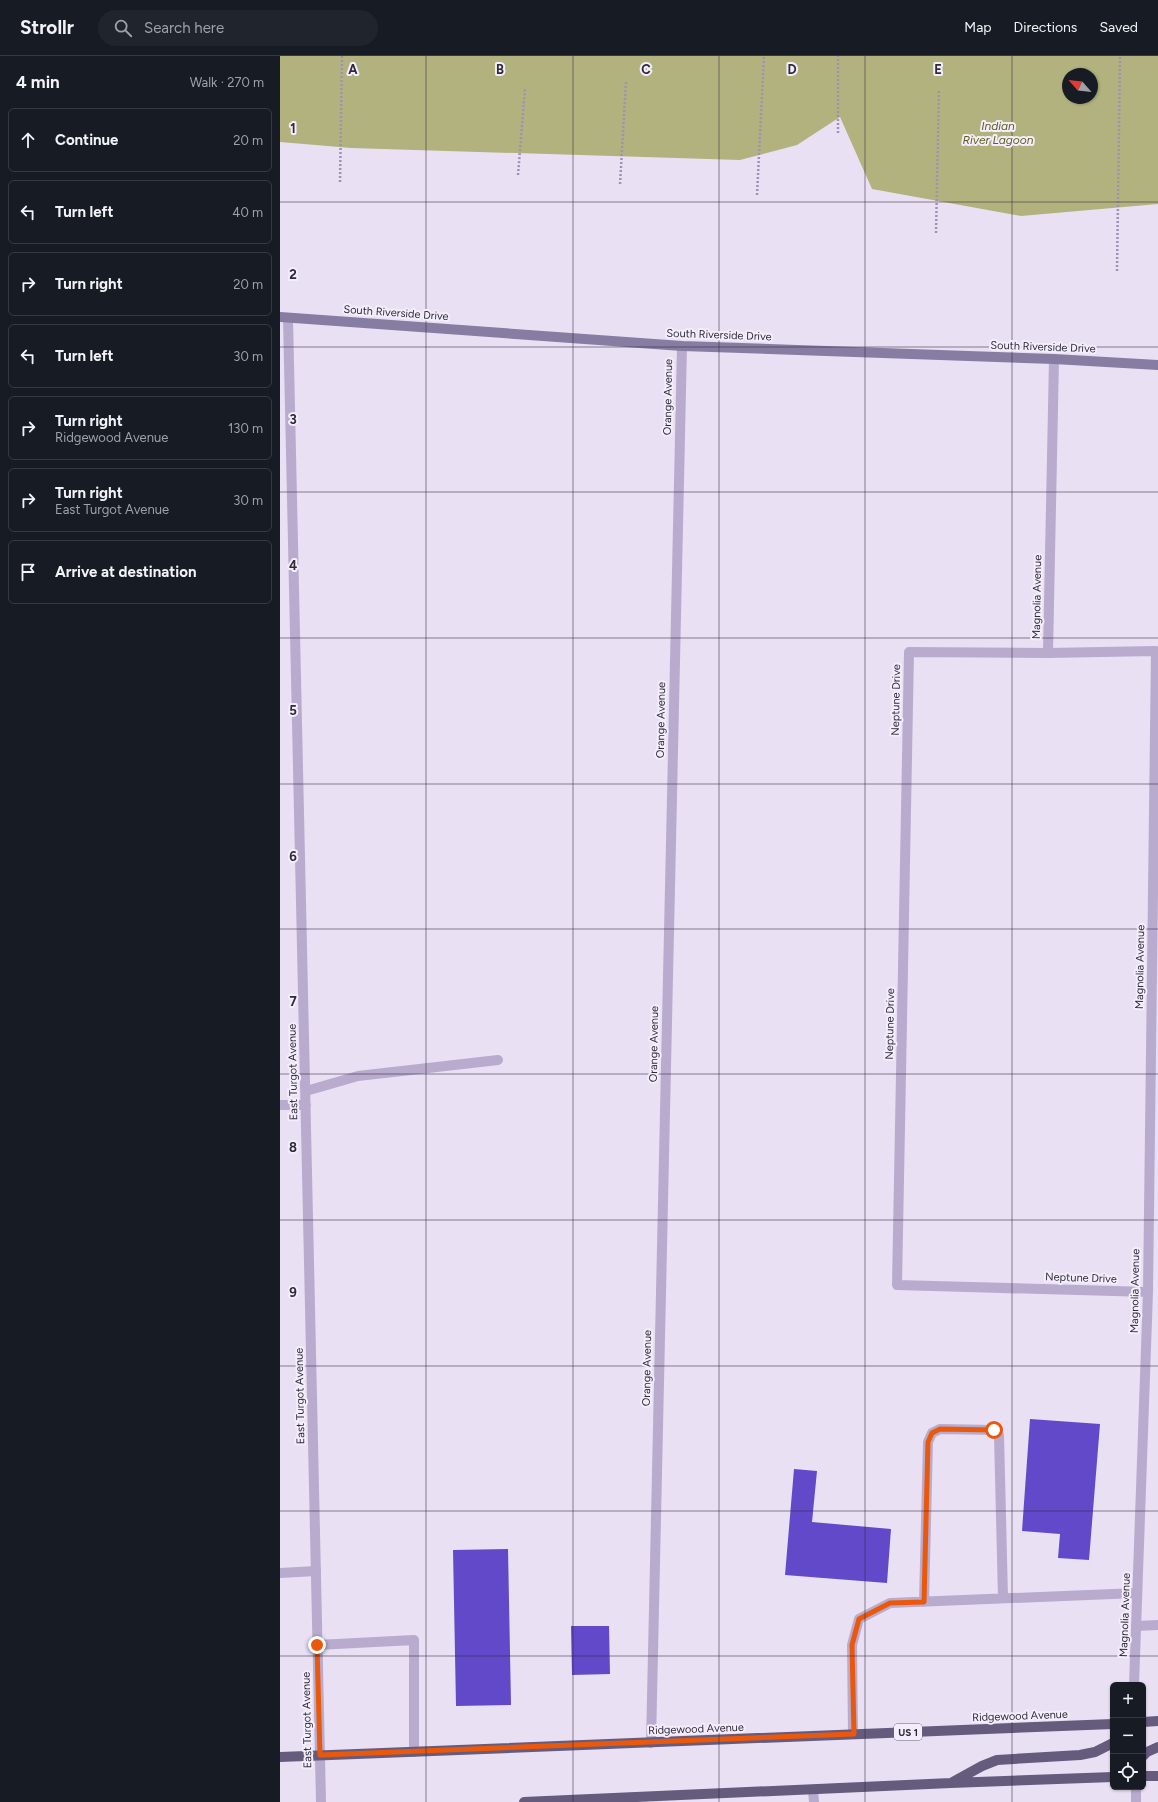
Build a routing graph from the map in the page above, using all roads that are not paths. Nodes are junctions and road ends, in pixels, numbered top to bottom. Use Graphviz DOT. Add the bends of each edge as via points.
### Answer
graph roads {
  1 [pos="284,317"];
  2 [pos="682,346"];
  3 [pos="1054,359"];
  4 [pos="1158,365"];
  5 [pos="1048,653"];
  6 [pos="498,1060"];
  7 [pos="306,1091"];
  8 [pos="280,1105"];
  9 [pos="306,1105"];
  10 [pos="1148,1292"];
  11 [pos="316,1571"];
  12 [pos="280,1572"];
  13 [pos="1137,1593"];
  14 [pos="1003,1598"];
  15 [pos="924,1602"];
  16 [pos="1158,1625"];
  17 [pos="1136,1626"];
  18 [pos="317,1645"];
  19 [pos="1134,1682"];
  20 [pos="1146,1722"];
  21 [pos="1158,1722"];
  22 [pos="1110,1724"];
  23 [pos="854,1734"];
  24 [pos="651,1743"];
  25 [pos="1110,1744"];
  26 [pos="1158,1747"];
  27 [pos="414,1752"];
  28 [pos="1145,1754"];
  29 [pos="320,1755"];
  30 [pos="280,1757"];
  31 [pos="1146,1776"];
  32 [pos="1158,1776"];
  33 [pos="1110,1777"];
  34 [pos="952,1783"];
  35 [pos="813,1790"];
  36 [pos="1136,1790"];
  37 [pos="321,1802"];
  38 [pos="524,1802"];
  39 [pos="814,1802"];
  40 [pos="1136,1802"];
  1 -- 2 [label="street, South Riverside Drive"];
  1 -- 7 [label="street, East Turgot Avenue"];
  2 -- 3 [label="street, South Riverside Drive"];
  2 -- 24 [label="street, Orange Avenue"];
  3 -- 4 [label="street, South Riverside Drive"];
  3 -- 5 [label="street, Magnolia Avenue"];
  5 -- 10 [label="street, Magnolia Avenue" via="1156,651"];
  5 -- 10 [label="street, Neptune Drive" via="909,652 897,1285"];
  6 -- 7 [label="street" via="358,1076"];
  7 -- 9 [label="street, East Turgot Avenue"];
  8 -- 9 [label="street"];
  9 -- 11 [label="street, East Turgot Avenue"];
  10 -- 13 [label="street, Magnolia Avenue"];
  11 -- 12 [label="street"];
  11 -- 18 [label="street, East Turgot Avenue"];
  13 -- 14 [label="street"];
  13 -- 17 [label="street, Magnolia Avenue"];
  14 -- 15 [label="street"];
  14 -- 15 [label="street" via="999,1435 994,1430 940,1429 932,1433 928,1442"];
  15 -- 23 [label="street" via="890,1603 859,1619 852,1645"];
  16 -- 17 [label="street"];
  17 -- 19 [label="street, Magnolia Avenue"];
  18 -- 27 [label="street" via="414,1640"];
  18 -- 29 [label="street, East Turgot Avenue"];
  20 -- 21 [label="main road"];
  22 -- 23 [label="main road, Ridgewood Avenue / US 1"];
  23 -- 24 [label="main road, Ridgewood Avenue / US 1"];
  24 -- 27 [label="main road, Ridgewood Avenue / US 1"];
  25 -- 34 [label="main road" via="1095,1752 1080,1755 997,1760"];
  26 -- 28 [label="main road"];
  27 -- 29 [label="main road, Ridgewood Avenue / US 1"];
  29 -- 30 [label="main road, Ridgewood Avenue / US 1"];
  29 -- 37 [label="street, East Turgot Avenue"];
  31 -- 32 [label="main road"];
  33 -- 34 [label="main road"];
  34 -- 35 [label="main road"];
  35 -- 38 [label="main road"];
  35 -- 39 [label="street"];
  36 -- 40 [label="street"];
}
